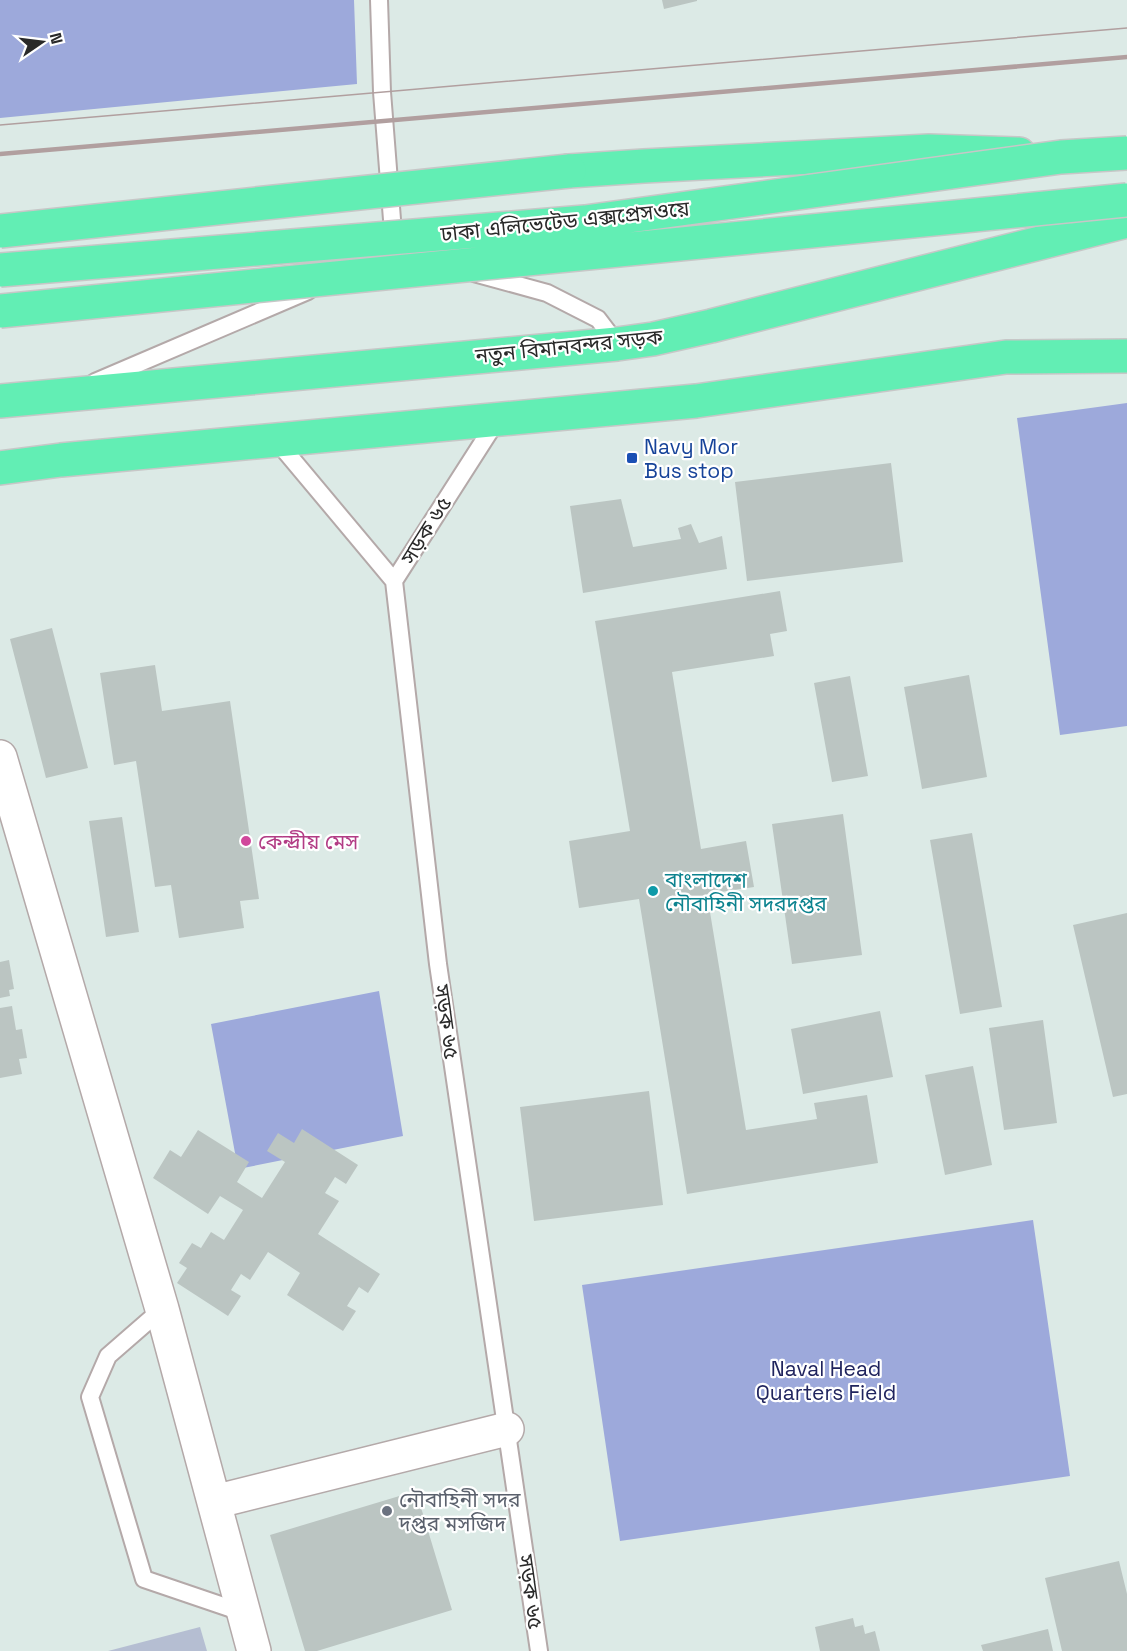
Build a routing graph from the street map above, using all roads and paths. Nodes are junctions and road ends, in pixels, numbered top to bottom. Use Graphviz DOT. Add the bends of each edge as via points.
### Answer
graph roads {
  1 [pos="379,0"];
  2 [pos="1127,153"];
  3 [pos="1061,157"];
  4 [pos="1127,200"];
  5 [pos="1127,221"];
  6 [pos="0,231"];
  7 [pos="394,245"];
  8 [pos="0,270"];
  9 [pos="0,311"];
  10 [pos="1127,332"];
  11 [pos="617,344"];
  12 [pos="1127,356"];
  13 [pos="1006,357"];
  14 [pos="65,394"];
  15 [pos="0,401"];
  16 [pos="497,419"];
  17 [pos="276,440"];
  18 [pos="0,468"];
  19 [pos="394,581"];
  20 [pos="0,757"];
  21 [pos="162,1309"];
  22 [pos="507,1429"];
  23 [pos="214,1502"];
  24 [pos="244,1613"];
  25 [pos="254,1651"];
  26 [pos="539,1651"];
  1 -- 7 [label="lane"];
  2 -- 3 [label="highway, ঢাকা এলিভেটেড এক্সপ্রেসওয়ে, bridge"];
  3 -- 6 [label="highway, bridge" via="929,151 644,166"];
  3 -- 8 [label="highway, ঢাকা এলিভেটেড এক্সপ্রেসওয়ে, bridge" via="585,222"];
  4 -- 9 [label="highway, ঢাকা এলিভেটেড এক্সপ্রেসওয়ে, bridge"];
  5 -- 11 [label="highway, নতুন বিমানবন্দর সড়ক" via="711,326"];
  7 -- 11 [label="lane" via="418,257 547,293 598,319"];
  7 -- 14 [label="lane" via="339,278"];
  10 -- 13 [label="highway"];
  11 -- 14 [label="highway, নতুন বিমানবন্দর সড়ক"];
  12 -- 13 [label="highway"];
  13 -- 16 [label="highway" via="696,400"];
  14 -- 15 [label="highway, নতুন বিমানবন্দর সড়ক"];
  16 -- 17 [label="highway"];
  16 -- 19 [label="lane, সড়ক ৬৫"];
  17 -- 18 [label="highway"];
  17 -- 19 [label="lane"];
  19 -- 22 [label="lane, সড়ক ৬৫" via="438,964"];
  20 -- 21 [label="street"];
  21 -- 23 [label="street"];
  21 -- 24 [label="lane" via="108,1356 90,1397 144,1579"];
  22 -- 23 [label="street"];
  22 -- 26 [label="lane, সড়ক ৬৫"];
  23 -- 24 [label="street"];
  24 -- 25 [label="street"];
}
